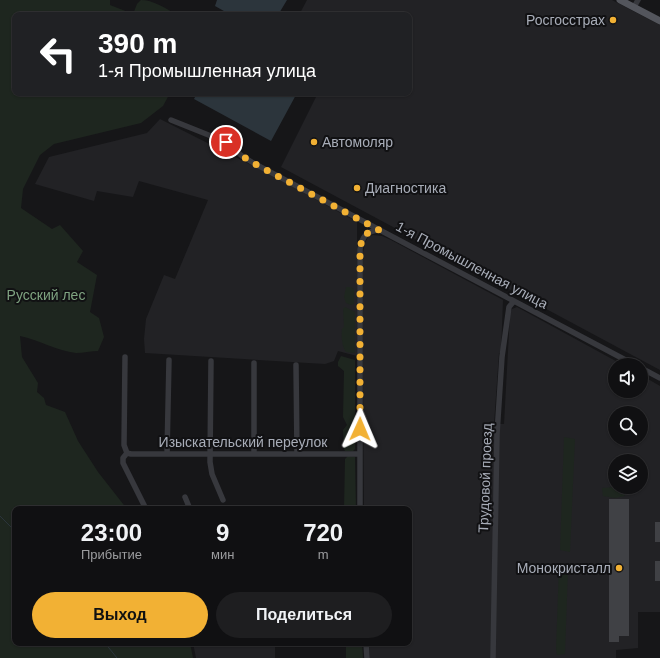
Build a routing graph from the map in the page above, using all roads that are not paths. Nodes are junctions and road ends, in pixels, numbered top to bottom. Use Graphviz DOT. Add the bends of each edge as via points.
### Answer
graph roads {
  1 [pos="620,0"];
  2 [pos="638,0"];
  3 [pos="634,8"];
  4 [pos="660,21"];
  5 [pos="171,120"];
  6 [pos="379,230"];
  7 [pos="514,301"];
  8 [pos="125,357"];
  9 [pos="622,358"];
  10 [pos="169,360"];
  11 [pos="211,361"];
  12 [pos="254,363"];
  13 [pos="296,365"];
  14 [pos="648,372"];
  15 [pos="660,378"];
  16 [pos="127,452"];
  17 [pos="167,454"];
  18 [pos="211,454"];
  19 [pos="254,454"];
  20 [pos="297,454"];
  21 [pos="360,454"];
  22 [pos="185,497"];
  23 [pos="223,500"];
  24 [pos="144,506"];
  25 [pos="189,506"];
  26 [pos="360,506"];
  27 [pos="366,646"];
  28 [pos="367,658"];
  29 [pos="493,658"];
  1 -- 3 [label="main road"];
  2 -- 3 [label="street"];
  3 -- 4 [label="main road"];
  5 -- 6 [label="street, 1-я Промышленная улица" via="226,142 255,164"];
  6 -- 7 [label="street, 1-я Промышленная улица"];
  6 -- 21 [label="street" via="371,230 366,234 360,249"];
  7 -- 9 [label="street, 1-я Промышленная улица"];
  7 -- 29 [label="street, Трудовой проезд" via="509,307 501,367 497,434"];
  8 -- 16 [label="street" via="124,445"];
  10 -- 17 [label="street"];
  11 -- 18 [label="street"];
  12 -- 19 [label="street"];
  13 -- 20 [label="street"];
  14 -- 15 [label="street"];
  16 -- 17 [label="street, Изыскательский переулок"];
  16 -- 24 [label="street" via="123,463"];
  17 -- 18 [label="street, Изыскательский переулок"];
  18 -- 19 [label="street, Изыскательский переулок"];
  18 -- 23 [label="street" via="210,468"];
  19 -- 20 [label="street, Изыскательский переулок"];
  20 -- 21 [label="street, Изыскательский переулок"];
  21 -- 26 [label="street"];
  22 -- 25 [label="street"];
  27 -- 28 [label="street"];
}
